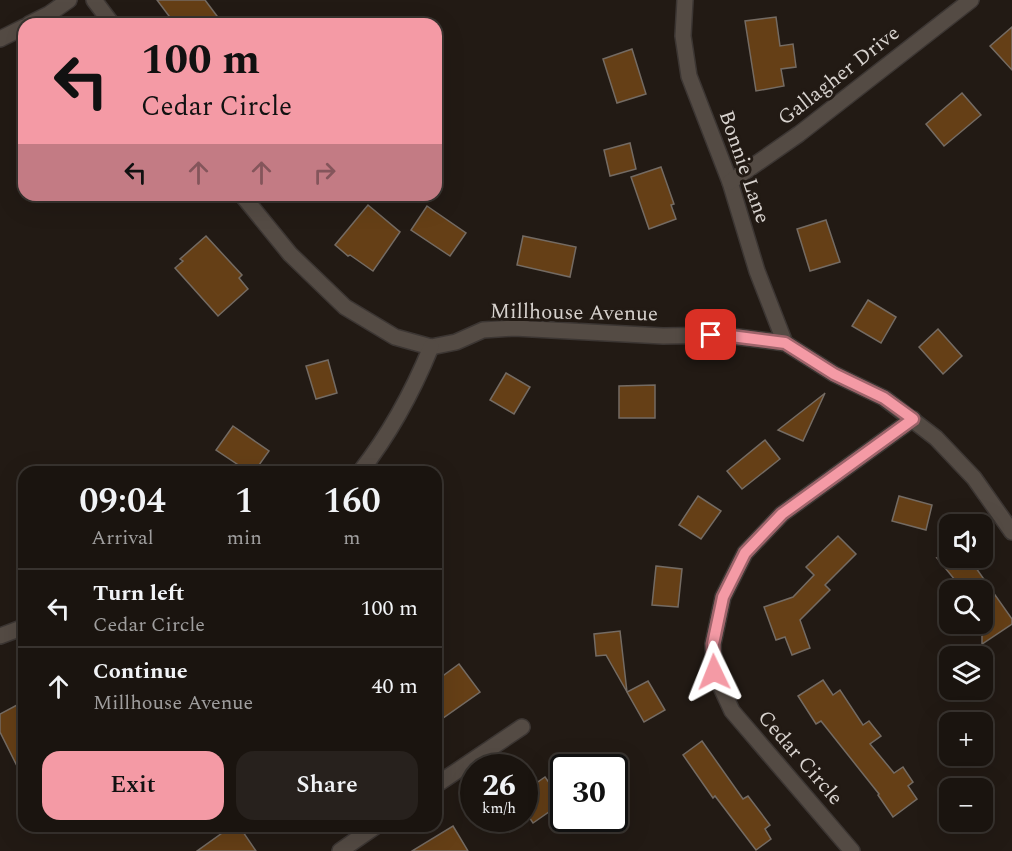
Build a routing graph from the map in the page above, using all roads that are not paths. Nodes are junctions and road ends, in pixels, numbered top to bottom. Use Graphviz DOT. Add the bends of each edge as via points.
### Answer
graph roads {
  1 [pos="69,0"];
  2 [pos="94,0"];
  3 [pos="685,0"];
  4 [pos="970,0"];
  5 [pos="41,18"];
  6 [pos="108,18"];
  7 [pos="18,30"];
  8 [pos="0,39"];
  9 [pos="730,182"];
  10 [pos="247,201"];
  11 [pos="785,343"];
  12 [pos="431,347"];
  13 [pos="913,419"];
  14 [pos="365,466"];
  15 [pos="1012,532"];
  16 [pos="18,629"];
  17 [pos="0,636"];
  18 [pos="522,727"];
  19 [pos="442,781"];
  20 [pos="367,832"];
  21 [pos="340,851"];
  22 [pos="852,851"];
  1 -- 5 [label="street"];
  2 -- 6 [label="street"];
  3 -- 9 [label="street, Bonnie Lane" via="683,36 689,76"];
  4 -- 9 [label="street, Gallagher Drive" via="799,134"];
  7 -- 8 [label="street"];
  9 -- 11 [label="street, Bonnie Lane" via="757,271"];
  10 -- 12 [label="street, Millhouse Avenue" via="290,254 345,307 395,337"];
  11 -- 12 [label="street, Millhouse Avenue" via="723,335 663,336 514,328 483,330 456,342"];
  11 -- 13 [label="street" via="834,374 884,398"];
  12 -- 14 [label="street" via="413,386"];
  13 -- 15 [label="street" via="974,478"];
  13 -- 22 [label="street, Cedar Circle" via="782,514 745,553 723,597 713,644 714,672 732,711"];
  16 -- 17 [label="street"];
  18 -- 19 [label="street"];
  20 -- 21 [label="street"];
}
